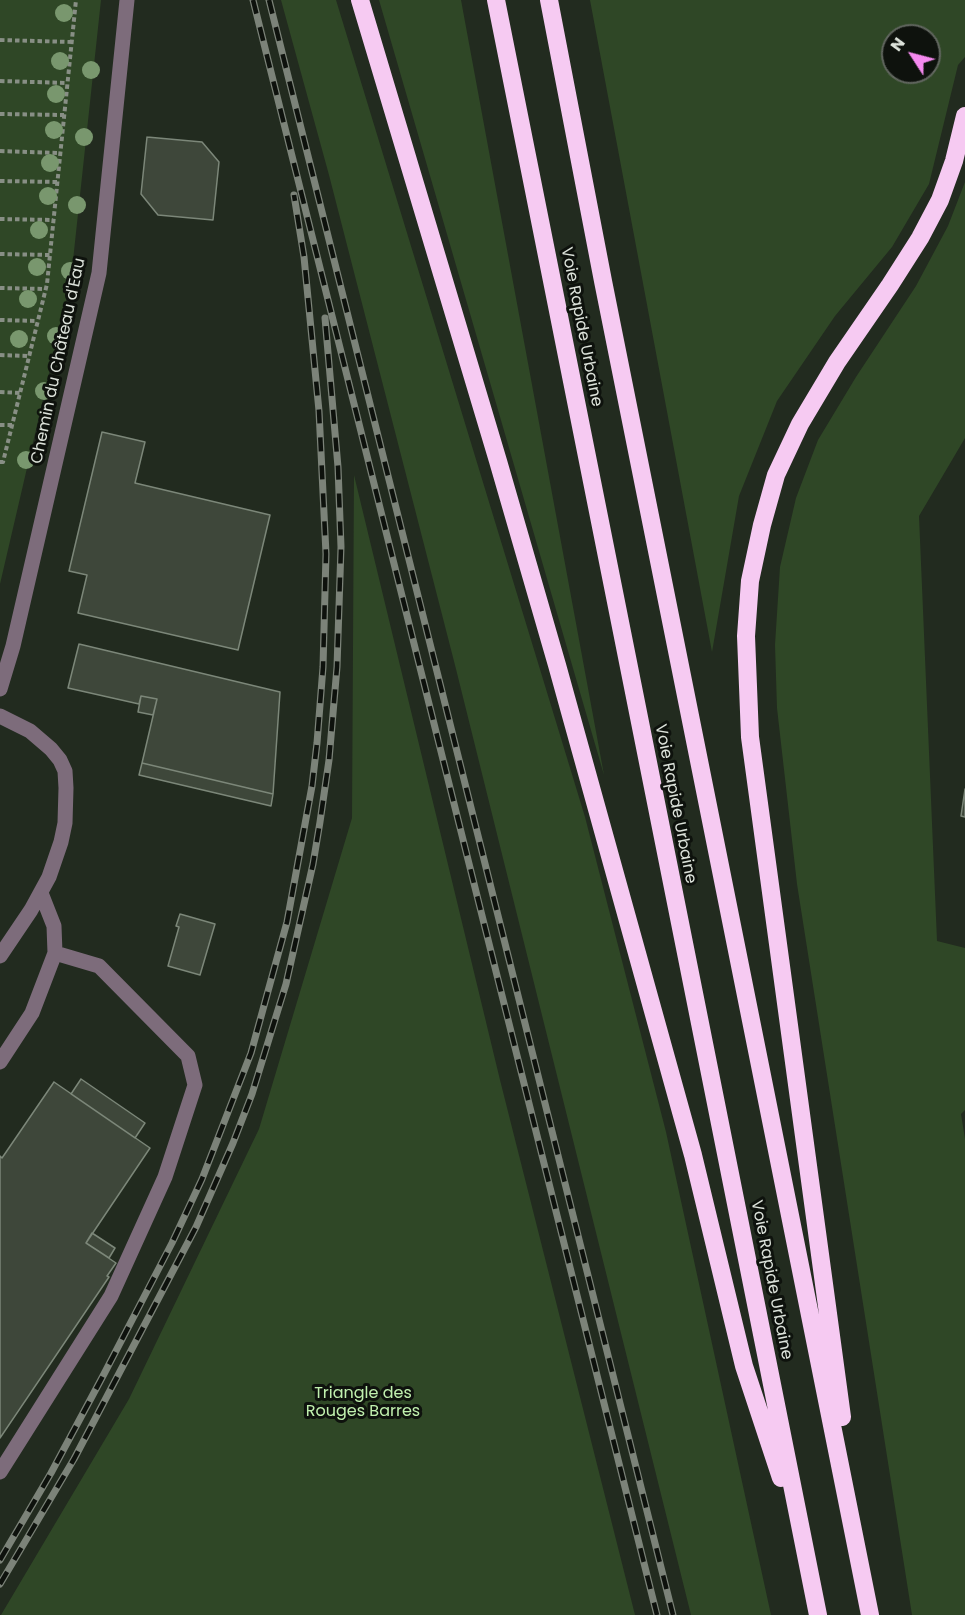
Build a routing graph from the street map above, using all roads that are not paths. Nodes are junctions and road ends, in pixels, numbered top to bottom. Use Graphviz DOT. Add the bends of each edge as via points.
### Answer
graph roads {
  1 [pos="127,0"];
  2 [pos="360,0"];
  3 [pos="496,0"];
  4 [pos="552,6"];
  5 [pos="965,116"];
  6 [pos="0,690"];
  7 [pos="0,716"];
  8 [pos="41,893"];
  9 [pos="55,953"];
  10 [pos="0,956"];
  11 [pos="0,1062"];
  12 [pos="0,1472"];
  13 [pos="803,1539"];
  14 [pos="869,1613"];
  15 [pos="818,1615"];
  1 -- 6 [label="street, Chemin du Château d'Eau" via="97,284"];
  2 -- 13 [label="highway" via="498,460 621,891 693,1155 744,1366"];
  3 -- 13 [label="highway, Voie Rapide Urbaine"];
  4 -- 14 [label="highway, Voie Rapide Urbaine" via="603,281"];
  5 -- 14 [label="highway" via="940,200 920,238 810,406 776,475 750,581 746,636 750,737"];
  7 -- 8 [label="street" via="41,739 65,771 61,842"];
  8 -- 9 [label="street" via="54,926"];
  8 -- 10 [label="street"];
  9 -- 11 [label="street" via="32,1013"];
  9 -- 12 [label="street" via="99,966 188,1056 195,1085 165,1177 111,1296"];
  13 -- 15 [label="highway, Voie Rapide Urbaine"];
}
